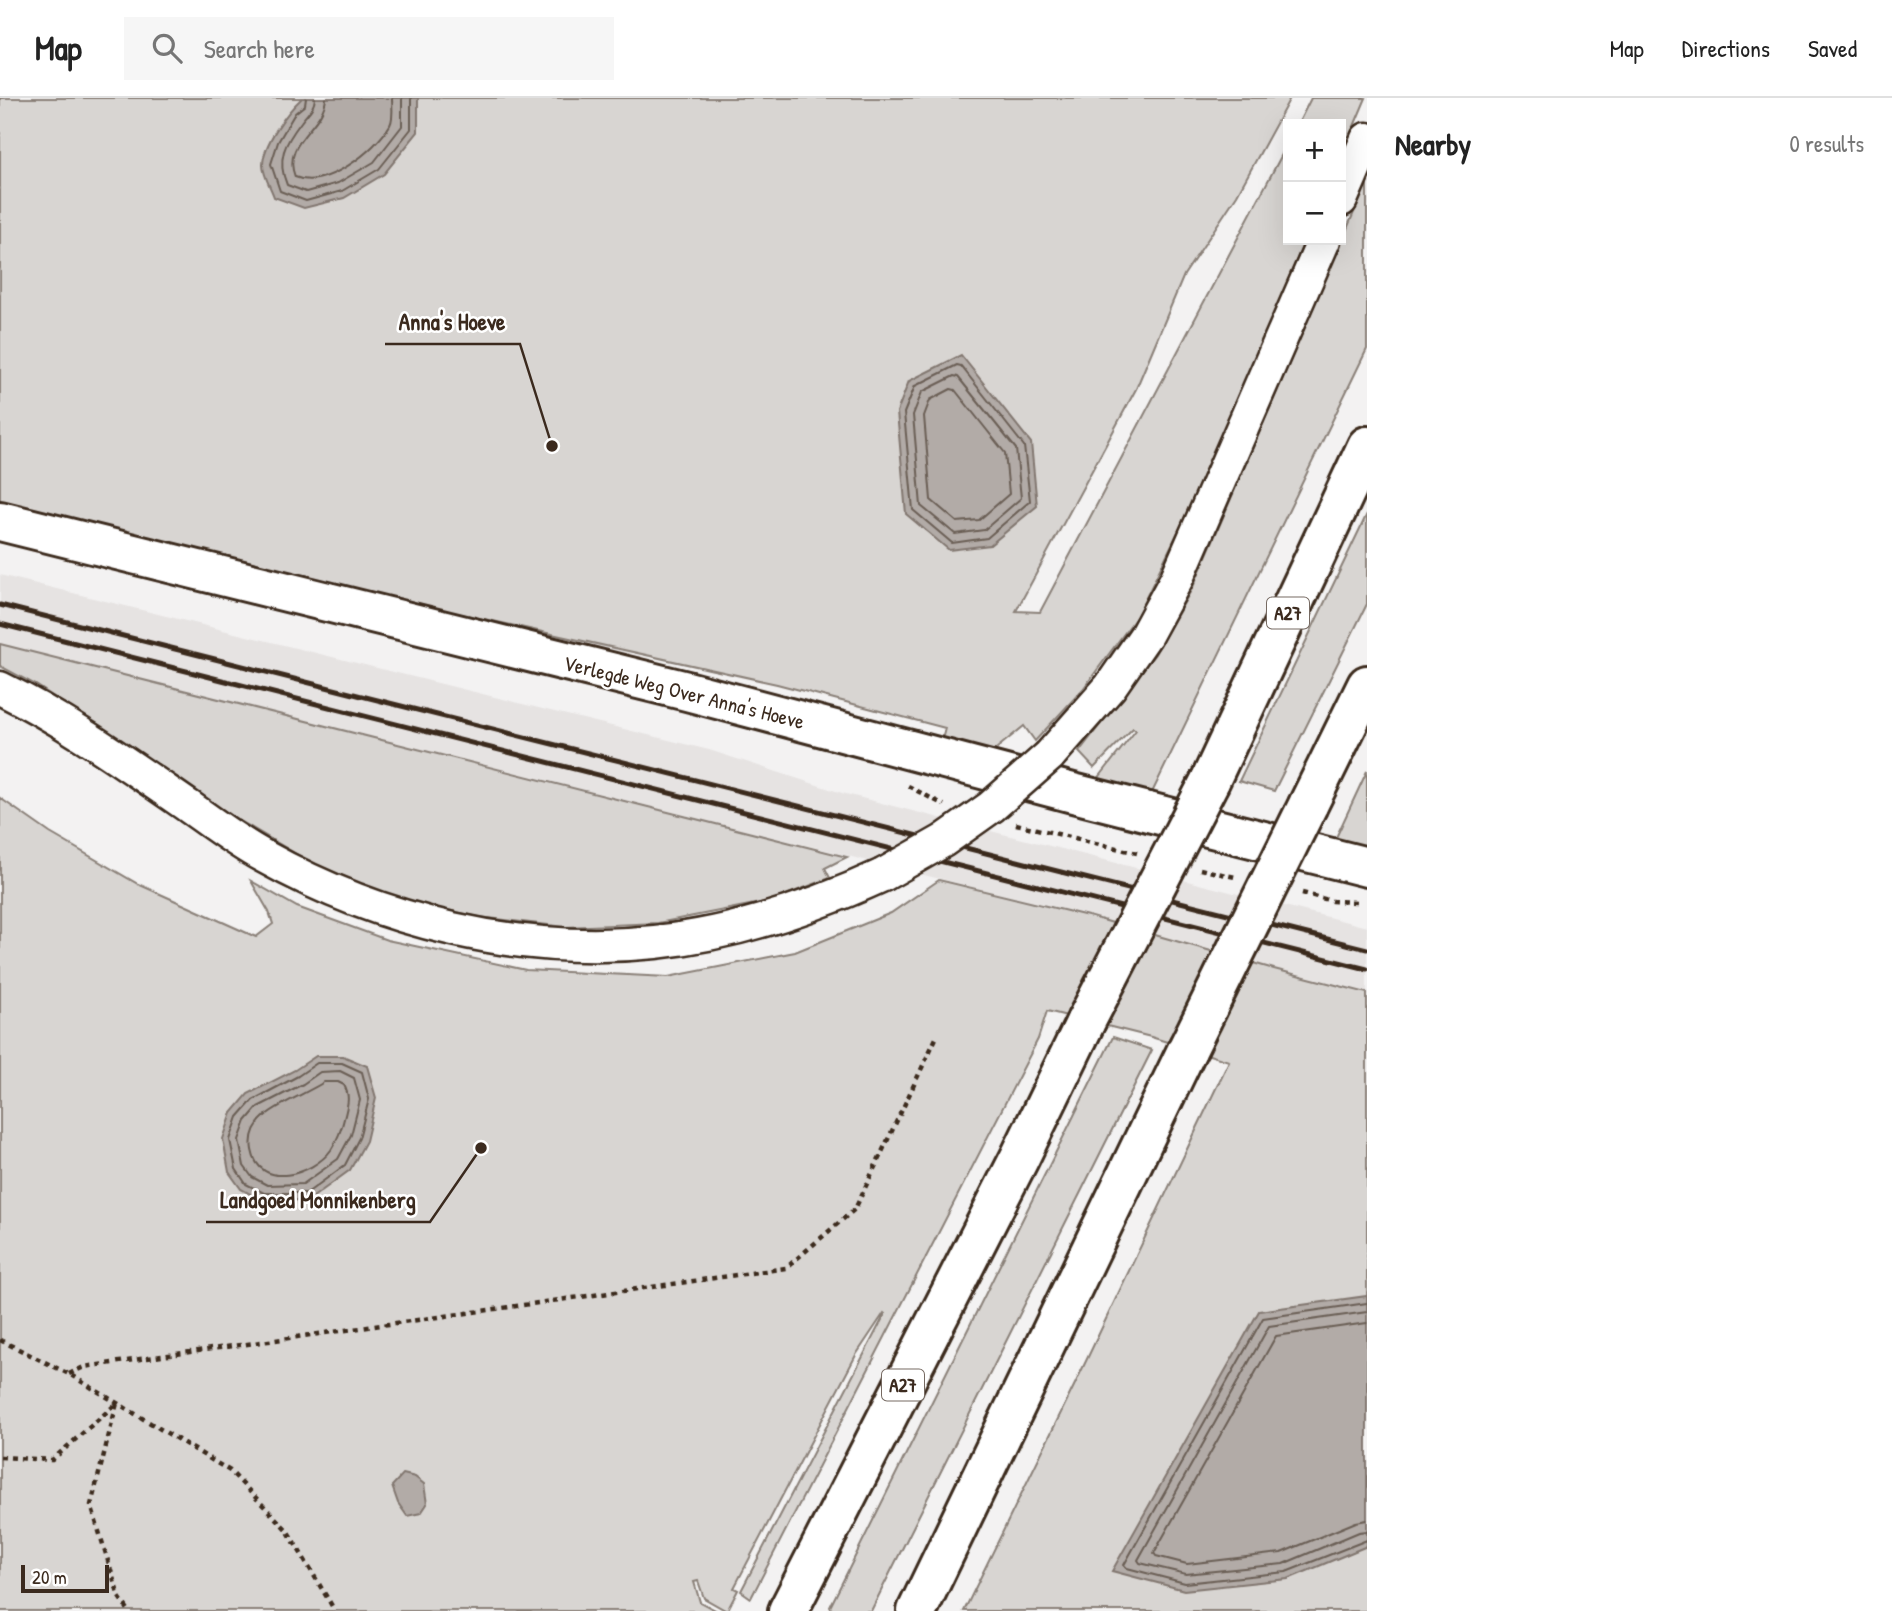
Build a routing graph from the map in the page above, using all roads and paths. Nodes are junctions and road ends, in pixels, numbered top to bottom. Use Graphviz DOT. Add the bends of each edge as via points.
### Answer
graph roads {
  1 [pos="1367,139"];
  2 [pos="1346,188"];
  3 [pos="1322,245"];
  4 [pos="1367,446"];
  5 [pos="0,522"];
  6 [pos="1367,685"];
  7 [pos="0,688"];
  8 [pos="896,780"];
  9 [pos="951,808"];
  10 [pos="1006,822"];
  11 [pos="1142,855"];
  12 [pos="1367,867"];
  13 [pos="1196,868"];
  14 [pos="1237,878"];
  15 [pos="1291,891"];
  16 [pos="1367,902"];
  17 [pos="937,1036"];
  18 [pos="0,1339"];
  19 [pos="69,1374"];
  20 [pos="117,1403"];
  21 [pos="0,1457"];
  22 [pos="129,1611"];
  23 [pos="335,1611"];
  24 [pos="788,1611"];
  25 [pos="917,1611"];
  1 -- 2 [label="lane"];
  3 -- 7 [label="lane, bridge" via="1171,589 1110,687 1049,756 991,807 883,875 794,912 723,931 655,942 512,940 423,923 340,894 262,856 82,734"];
  4 -- 24 [label="main road, A27, bridge" via="1210,781"];
  5 -- 12 [label="main road, Verlegde Weg Over Anna's Hoeve" via="687,691"];
  6 -- 25 [label="main road, bridge"];
  8 -- 9 [label="path"];
  10 -- 11 [label="path"];
  13 -- 14 [label="path"];
  15 -- 16 [label="path" via="1332,901"];
  17 -- 19 [label="path" via="855,1209 786,1268 84,1367"];
  18 -- 19 [label="path"];
  19 -- 20 [label="path"];
  20 -- 21 [label="path" via="52,1460"];
  20 -- 22 [label="path" via="91,1505 119,1597"];
  20 -- 23 [label="path" via="230,1471 287,1530"];
}
